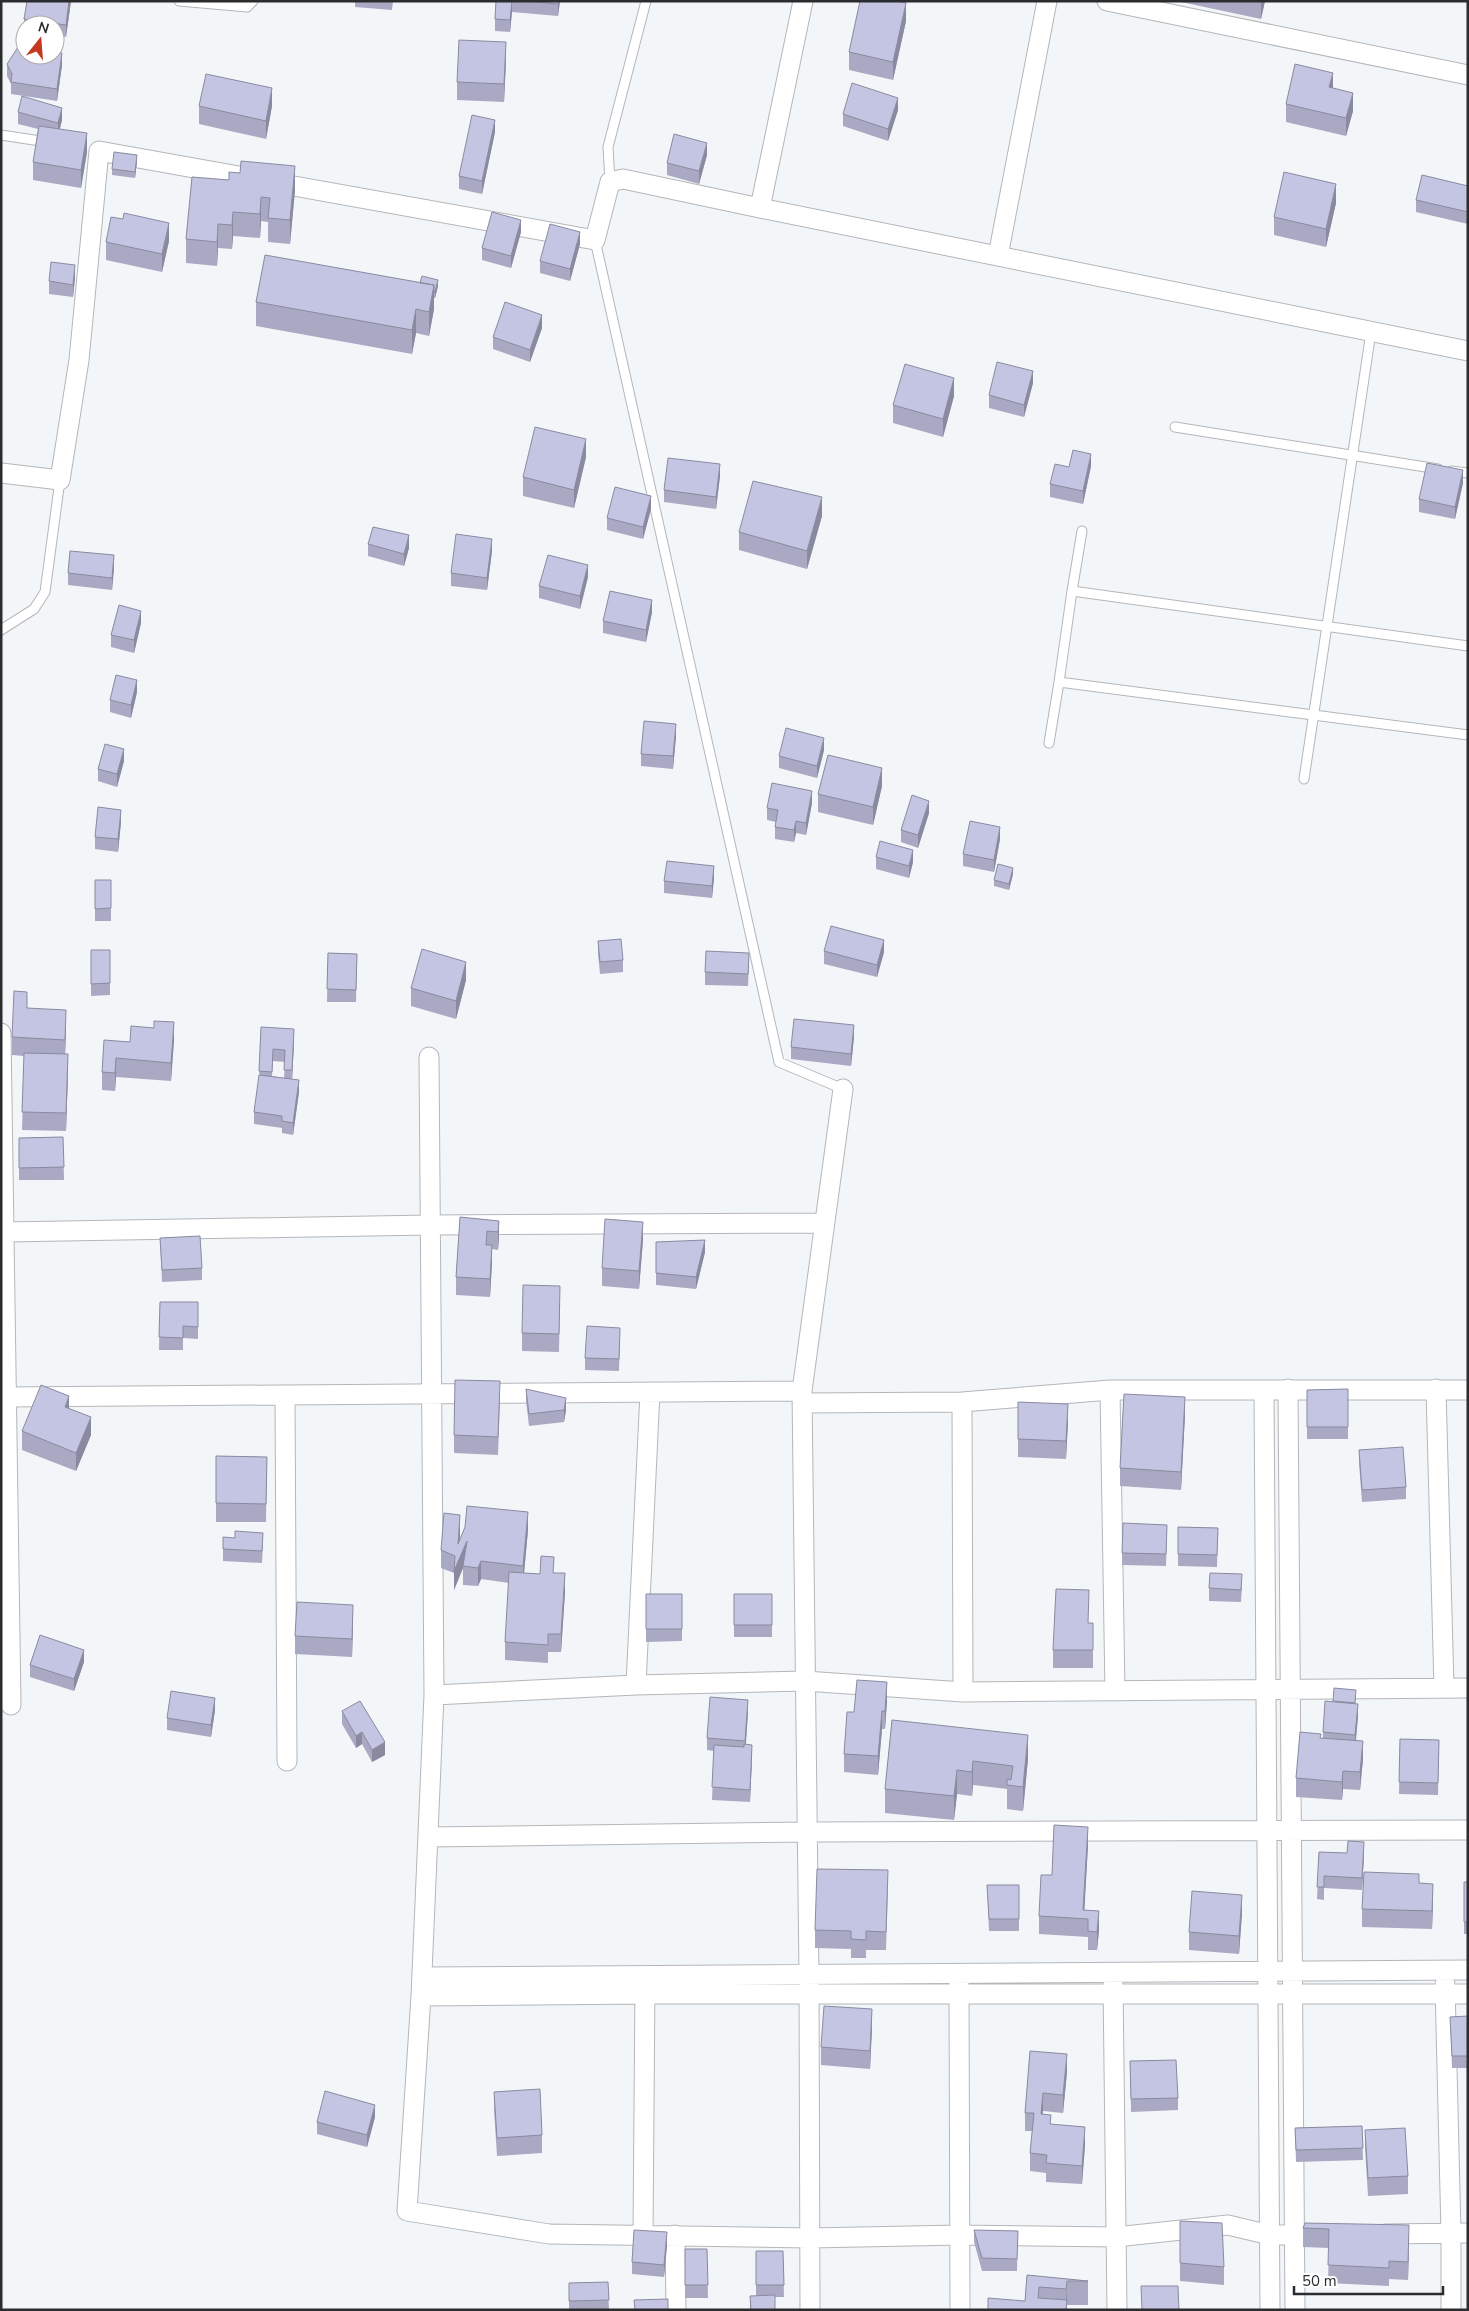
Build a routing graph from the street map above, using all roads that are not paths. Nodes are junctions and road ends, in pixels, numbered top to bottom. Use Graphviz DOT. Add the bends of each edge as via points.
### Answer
graph roads {
  1 [pos="179,1"];
  2 [pos="253,1"];
  3 [pos="646,1"];
  4 [pos="803,1"];
  5 [pos="1047,1"];
  6 [pos="1107,1"];
  7 [pos="1468,75"];
  8 [pos="1,134"];
  9 [pos="60,145"];
  10 [pos="610,182"];
  11 [pos="760,208"];
  12 [pos="595,240"];
  13 [pos="998,256"];
  14 [pos="1372,332"];
  15 [pos="1468,351"];
  16 [pos="1175,427"];
  17 [pos="1353,455"];
  18 [pos="1,473"];
  19 [pos="1468,474"];
  20 [pos="60,480"];
  21 [pos="1082,531"];
  22 [pos="1072,591"];
  23 [pos="1327,626"];
  24 [pos="1,630"];
  25 [pos="1468,646"];
  26 [pos="1059,682"];
  27 [pos="1313,715"];
  28 [pos="1468,735"];
  29 [pos="1049,743"];
  30 [pos="1304,779"];
  31 [pos="1,1033"];
  32 [pos="429,1057"];
  33 [pos="843,1089"];
  34 [pos="2,1121"];
  35 [pos="825,1223"];
  36 [pos="430,1225"];
  37 [pos="4,1232"];
  38 [pos="1288,1389"];
  39 [pos="1110,1390"];
  40 [pos="1264,1390"];
  41 [pos="1436,1390"];
  42 [pos="1468,1390"];
  43 [pos="650,1392"];
  44 [pos="432,1394"];
  45 [pos="285,1395"];
  46 [pos="6,1397"];
  47 [pos="802,1397"];
  48 [pos="962,1402"];
  49 [pos="805,1681"];
  50 [pos="636,1685"];
  51 [pos="1444,1688"];
  52 [pos="1468,1688"];
  53 [pos="1291,1689"];
  54 [pos="1115,1690"];
  55 [pos="1266,1690"];
  56 [pos="963,1692"];
  57 [pos="434,1696"];
  58 [pos="11,1705"];
  59 [pos="287,1761"];
  60 [pos="1267,1830"];
  61 [pos="1292,1830"];
  62 [pos="1468,1830"];
  63 [pos="808,1832"];
  64 [pos="428,1837"];
  65 [pos="1468,1970"];
  66 [pos="1268,1971"];
  67 [pos="1293,1971"];
  68 [pos="1444,1971"];
  69 [pos="1113,1972"];
  70 [pos="959,1973"];
  71 [pos="809,1974"];
  72 [pos="422,1977"];
  73 [pos="645,1984"];
  74 [pos="1446,1994"];
  75 [pos="1468,1994"];
  76 [pos="809,1995"];
  77 [pos="960,1995"];
  78 [pos="421,1996"];
  79 [pos="1114,1996"];
  80 [pos="1269,1996"];
  81 [pos="1294,1996"];
  82 [pos="1363,2234"];
  83 [pos="1460,2234"];
  84 [pos="675,2235"];
  85 [pos="1270,2235"];
  86 [pos="1295,2235"];
  87 [pos="1344,2235"];
  88 [pos="643,2236"];
  89 [pos="960,2236"];
  90 [pos="1116,2237"];
  91 [pos="810,2238"];
  92 [pos="676,2310"];
  93 [pos="810,2310"];
  94 [pos="960,2310"];
  95 [pos="1117,2310"];
  96 [pos="1270,2310"];
  97 [pos="1295,2310"];
  98 [pos="1451,2310"];
  1 -- 2 [label="lane" via="247,7"];
  3 -- 10 [label="lane" via="608,147"];
  4 -- 11 [label="street"];
  5 -- 13 [label="street"];
  6 -- 7 [label="street"];
  8 -- 9 [label="lane"];
  10 -- 11 [label="street" via="623,179"];
  10 -- 12 [label="street"];
  11 -- 13 [label="street"];
  12 -- 20 [label="street" via="94,151 79,360"];
  12 -- 33 [label="lane" via="779,1062"];
  13 -- 14 [label="street"];
  14 -- 15 [label="street"];
  14 -- 17 [label="lane"];
  16 -- 17 [label="lane"];
  17 -- 19 [label="lane"];
  17 -- 23 [label="lane"];
  18 -- 20 [label="street"];
  20 -- 24 [label="lane" via="45,592 34,609"];
  21 -- 22 [label="lane"];
  22 -- 23 [label="lane"];
  22 -- 26 [label="lane"];
  23 -- 25 [label="lane"];
  23 -- 27 [label="lane"];
  26 -- 27 [label="lane"];
  26 -- 29 [label="lane"];
  27 -- 28 [label="lane"];
  27 -- 30 [label="lane"];
  31 -- 34 [label="street"];
  32 -- 36 [label="street"];
  33 -- 35 [label="street"];
  34 -- 37 [label="street"];
  35 -- 36 [label="street"];
  35 -- 47 [label="street"];
  36 -- 37 [label="street"];
  36 -- 44 [label="street"];
  37 -- 46 [label="street"];
  38 -- 40 [label="street"];
  38 -- 41 [label="street"];
  38 -- 53 [label="street"];
  39 -- 40 [label="street"];
  39 -- 48 [label="street"];
  39 -- 54 [label="street"];
  40 -- 55 [label="street"];
  41 -- 42 [label="street"];
  41 -- 51 [label="street"];
  43 -- 44 [label="street"];
  43 -- 47 [label="street"];
  43 -- 50 [label="street"];
  44 -- 45 [label="street"];
  44 -- 57 [label="street"];
  45 -- 46 [label="street"];
  45 -- 59 [label="street"];
  46 -- 58 [label="street"];
  47 -- 48 [label="street"];
  47 -- 49 [label="street"];
  48 -- 56 [label="street"];
  49 -- 50 [label="street"];
  49 -- 56 [label="street"];
  49 -- 63 [label="street"];
  50 -- 57 [label="street"];
  51 -- 52 [label="street"];
  51 -- 53 [label="street"];
  53 -- 55 [label="street"];
  53 -- 61 [label="street"];
  54 -- 55 [label="street"];
  54 -- 56 [label="street"];
  55 -- 60 [label="street"];
  57 -- 64 [label="street"];
  60 -- 61 [label="street"];
  60 -- 63 [label="street"];
  60 -- 66 [label="street"];
  61 -- 62 [label="street"];
  61 -- 67 [label="street"];
  63 -- 64 [label="street"];
  63 -- 71 [label="street"];
  64 -- 72 [label="street"];
  65 -- 68 [label="street"];
  66 -- 67 [label="street"];
  66 -- 69 [label="street"];
  66 -- 80 [label="street"];
  67 -- 68 [label="street"];
  67 -- 81 [label="street"];
  68 -- 74 [label="street"];
  69 -- 70 [label="street"];
  69 -- 79 [label="street"];
  70 -- 71 [label="street"];
  70 -- 77 [label="street"];
  71 -- 73 [label="street"];
  71 -- 76 [label="street"];
  72 -- 73 [label="street"];
  72 -- 78 [label="street"];
  73 -- 76 [label="street"];
  73 -- 78 [label="street"];
  73 -- 88 [label="street"];
  74 -- 75 [label="street"];
  74 -- 81 [label="street"];
  74 -- 83 [label="street"];
  76 -- 77 [label="street"];
  76 -- 91 [label="street"];
  77 -- 79 [label="street"];
  77 -- 89 [label="street"];
  78 -- 88 [label="street" via="408,2211 548,2234"];
  79 -- 80 [label="street"];
  79 -- 90 [label="street"];
  80 -- 81 [label="street"];
  80 -- 85 [label="street"];
  81 -- 86 [label="street"];
  82 -- 83 [label="street"];
  83 -- 98 [label="street"];
  84 -- 88 [label="street"];
  84 -- 91 [label="street"];
  84 -- 92 [label="street"];
  85 -- 86 [label="street"];
  85 -- 90 [label="street" via="1228,2225"];
  85 -- 96 [label="street"];
  86 -- 87 [label="street"];
  86 -- 97 [label="street"];
  89 -- 90 [label="street"];
  89 -- 91 [label="street"];
  89 -- 94 [label="street"];
  90 -- 95 [label="street"];
  91 -- 93 [label="street"];
}
